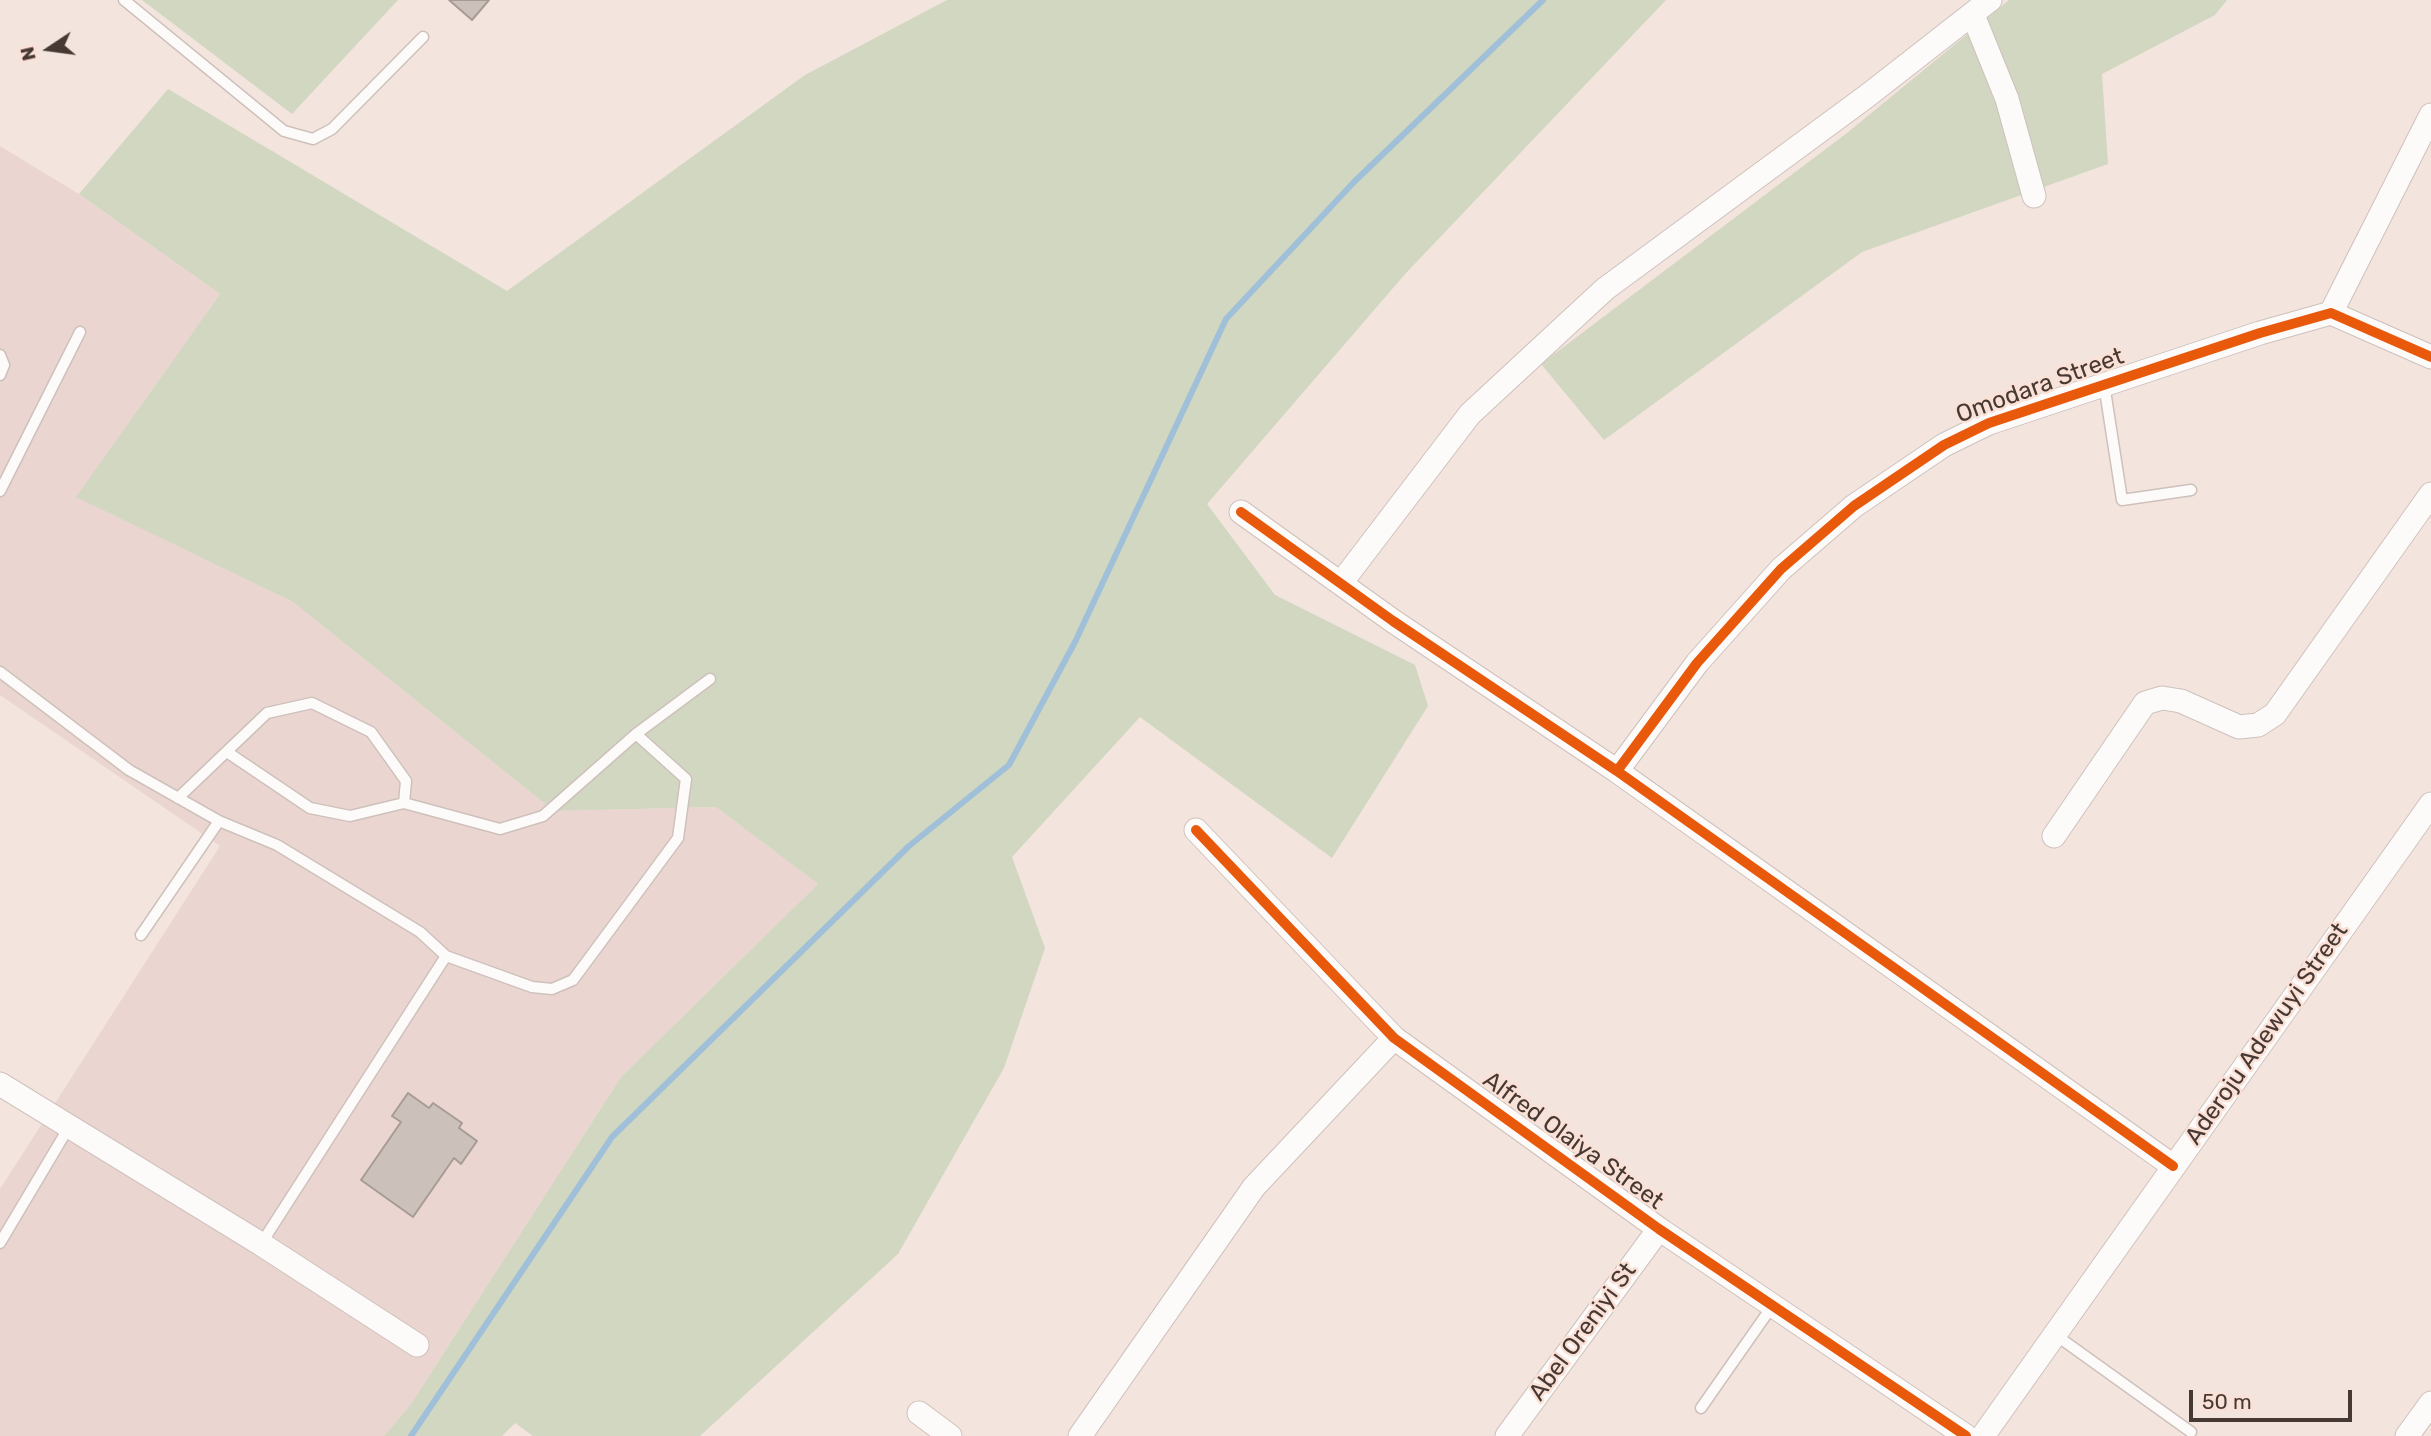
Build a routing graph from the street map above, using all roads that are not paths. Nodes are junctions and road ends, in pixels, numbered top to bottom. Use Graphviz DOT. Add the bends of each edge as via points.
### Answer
graph roads {
  1 [pos="124,0"];
  2 [pos="1982,7"];
  3 [pos="423,37"];
  4 [pos="2431,115"];
  5 [pos="2034,196"];
  6 [pos="2331,313"];
  7 [pos="80,332"];
  8 [pos="0,355"];
  9 [pos="2431,357"];
  10 [pos="0,374"];
  11 [pos="2104,384"];
  12 [pos="2191,490"];
  13 [pos="0,491"];
  14 [pos="2431,494"];
  15 [pos="1241,512"];
  16 [pos="1341,583"];
  17 [pos="0,672"];
  18 [pos="710,679"];
  19 [pos="636,734"];
  20 [pos="227,752"];
  21 [pos="1617,771"];
  22 [pos="178,798"];
  23 [pos="404,803"];
  24 [pos="2431,804"];
  25 [pos="219,821"];
  26 [pos="1196,830"];
  27 [pos="2054,836"];
  28 [pos="141,935"];
  29 [pos="446,956"];
  30 [pos="1394,1038"];
  31 [pos="0,1084"];
  32 [pos="69,1127"];
  33 [pos="2173,1166"];
  34 [pos="1659,1229"];
  35 [pos="0,1243"];
  36 [pos="261,1244"];
  37 [pos="1773,1306"];
  38 [pos="2057,1336"];
  39 [pos="417,1345"];
  40 [pos="2431,1403"];
  41 [pos="1701,1408"];
  42 [pos="919,1413"];
  43 [pos="2191,1432"];
  44 [pos="950,1436"];
  45 [pos="1080,1436"];
  46 [pos="1507,1436"];
  47 [pos="1966,1436"];
  48 [pos="1983,1436"];
  49 [pos="2407,1436"];
  1 -- 3 [label="lane" via="285,131 313,139 332,129"];
  2 -- 5 [label="street"];
  2 -- 16 [label="street" via="1605,289 1469,414"];
  4 -- 6 [label="street"];
  6 -- 9 [label="street"];
  6 -- 11 [label="street, Omodara Street"];
  7 -- 13 [label="lane"];
  8 -- 10 [label="lane" via="4,365"];
  11 -- 12 [label="lane" via="2122,500"];
  11 -- 21 [label="street, Omodara Street" via="1989,423 1944,444 1854,506 1781,569 1739,614"];
  14 -- 27 [label="street" via="2274,714 2258,725 2239,727 2181,701 2162,698 2145,703"];
  15 -- 16 [label="street"];
  16 -- 21 [label="street"];
  17 -- 22 [label="lane" via="129,770"];
  18 -- 19 [label="lane"];
  19 -- 23 [label="lane" via="543,816 500,829"];
  19 -- 29 [label="lane" via="686,779 678,838 573,980 552,989 533,987"];
  20 -- 22 [label="lane"];
  20 -- 23 [label="lane" via="310,808 350,816"];
  20 -- 23 [label="lane" via="267,712 312,703 371,732 406,781"];
  21 -- 33 [label="street"];
  22 -- 25 [label="lane"];
  24 -- 33 [label="street, Aderoju Adewuyi Street"];
  25 -- 28 [label="lane"];
  25 -- 29 [label="lane" via="277,845 420,932"];
  26 -- 30 [label="street, Alfred Olaiya Street"];
  29 -- 36 [label="lane"];
  30 -- 34 [label="street, Alfred Olaiya Street"];
  30 -- 45 [label="street" via="1254,1187"];
  31 -- 32 [label="street"];
  32 -- 35 [label="lane"];
  32 -- 36 [label="street"];
  33 -- 38 [label="street, Aderoju Adewuyi Street"];
  34 -- 37 [label="street, Alfred Olaiya Street"];
  34 -- 46 [label="street, Abel Oreniyi St"];
  36 -- 39 [label="street"];
  37 -- 41 [label="lane"];
  37 -- 47 [label="street, Alfred Olaiya Street"];
  38 -- 43 [label="lane"];
  38 -- 48 [label="street, Aderoju Adewuyi Street"];
  40 -- 49 [label="street"];
  42 -- 44 [label="street"];
}
